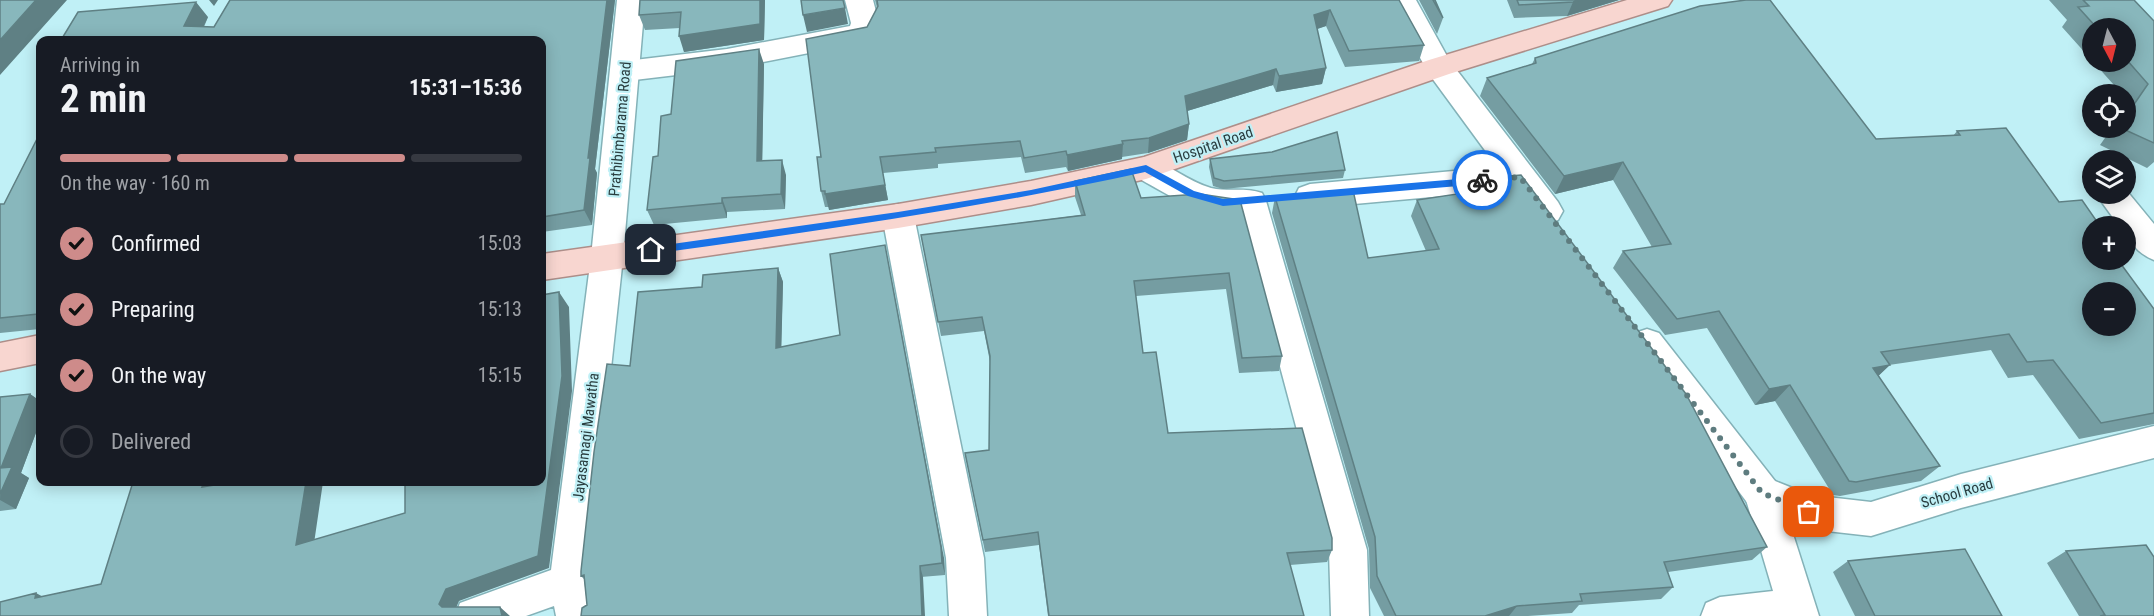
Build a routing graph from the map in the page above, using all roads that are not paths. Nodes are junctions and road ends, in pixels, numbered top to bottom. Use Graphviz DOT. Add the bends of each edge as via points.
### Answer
graph roads {
  1 [pos="631,0"];
  2 [pos="859,0"];
  3 [pos="1402,0"];
  4 [pos="1658,0"];
  5 [pos="1439,68"];
  6 [pos="626,71"];
  7 [pos="1146,168"];
  8 [pos="1520,177"];
  9 [pos="1271,199"];
  10 [pos="2120,204"];
  11 [pos="898,216"];
  12 [pos="1566,236"];
  13 [pos="2154,248"];
  14 [pos="607,257"];
  15 [pos="546,266"];
  16 [pos="1631,322"];
  17 [pos="36,350"];
  18 [pos="0,357"];
  19 [pos="2154,442"];
  20 [pos="1762,493"];
  21 [pos="572,599"];
  22 [pos="1798,612"];
  23 [pos="474,616"];
  24 [pos="968,616"];
  25 [pos="1350,616"];
  26 [pos="1720,616"];
  1 -- 6 [label="street, Prathibimbarama Road"];
  2 -- 6 [label="street" via="865,24 860,34 727,59"];
  3 -- 5 [label="street"];
  4 -- 5 [label="main road, Hospital Road"];
  5 -- 7 [label="main road, Hospital Road"];
  5 -- 8 [label="street"];
  6 -- 14 [label="street, Prathibimbarama Road"];
  7 -- 9 [label="street" via="1191,194 1223,203"];
  7 -- 11 [label="main road, Hospital Road"];
  8 -- 9 [label="street"];
  8 -- 12 [label="street"];
  9 -- 25 [label="street" via="1348,550"];
  10 -- 13 [label="street"];
  11 -- 14 [label="main road, Hospital Road"];
  11 -- 24 [label="street" via="965,558"];
  14 -- 15 [label="main road, Hospital Road"];
  14 -- 21 [label="street, Jayasamagi Mawatha"];
  16 -- 20 [label="street"];
  17 -- 18 [label="main road"];
  19 -- 20 [label="street, School Road" via="1961,491 1871,519 1809,512"];
  20 -- 22 [label="street"];
  21 -- 23 [label="street"];
  22 -- 26 [label="street"];
}
